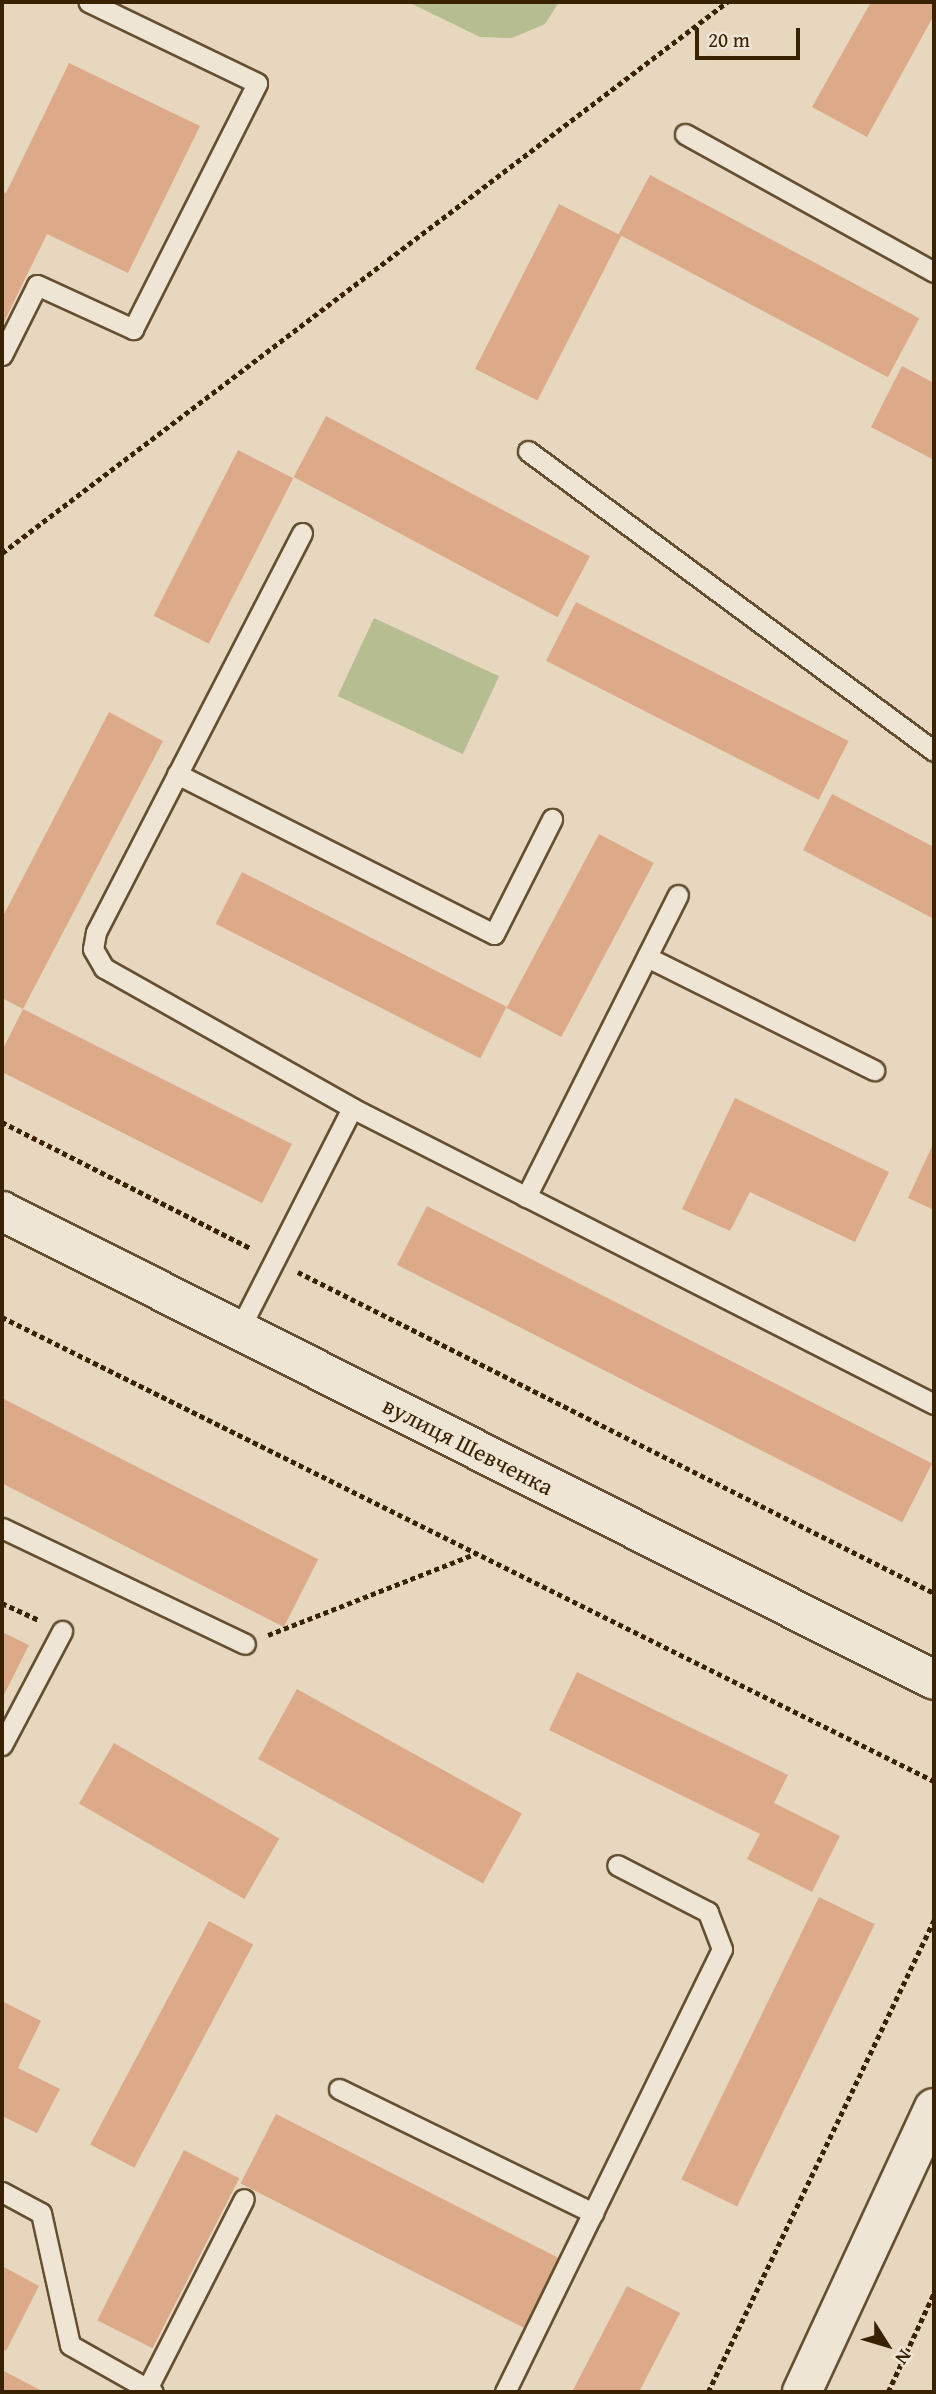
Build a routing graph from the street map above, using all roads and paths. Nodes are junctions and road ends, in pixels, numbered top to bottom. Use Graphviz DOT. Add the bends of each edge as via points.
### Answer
graph roads {
  1 [pos="89,2"];
  2 [pos="727,2"];
  3 [pos="685,134"];
  4 [pos="934,272"];
  5 [pos="2,355"];
  6 [pos="528,451"];
  7 [pos="302,533"];
  8 [pos="2,553"];
  9 [pos="934,751"];
  10 [pos="177,774"];
  11 [pos="552,819"];
  12 [pos="678,895"];
  13 [pos="647,957"];
  14 [pos="874,1070"];
  15 [pos="352,1108"];
  16 [pos="2,1122"];
  17 [pos="526,1197"];
  18 [pos="2,1211"];
  19 [pos="274,1260"];
  20 [pos="2,1317"];
  21 [pos="239,1331"];
  22 [pos="934,1404"];
  23 [pos="2,1528"];
  24 [pos="476,1553"];
  25 [pos="934,1594"];
  26 [pos="62,1631"];
  27 [pos="244,1644"];
  28 [pos="934,1680"];
  29 [pos="2,1745"];
  30 [pos="934,1780"];
  31 [pos="617,1865"];
  32 [pos="934,1920"];
  33 [pos="339,2090"];
  34 [pos="934,2108"];
  35 [pos="2,2192"];
  36 [pos="244,2199"];
  37 [pos="593,2213"];
  38 [pos="934,2293"];
  39 [pos="150,2390"];
  40 [pos="505,2392"];
  41 [pos="708,2392"];
  42 [pos="802,2392"];
  43 [pos="888,2392"];
  1 -- 5 [label="lane" via="257,83 133,329 37,285"];
  2 -- 8 [label="path"];
  3 -- 4 [label="lane"];
  6 -- 9 [label="lane"];
  7 -- 10 [label="lane"];
  10 -- 11 [label="lane" via="494,934"];
  10 -- 15 [label="lane" via="96,932 93,948 104,968"];
  12 -- 13 [label="lane"];
  13 -- 14 [label="lane"];
  13 -- 17 [label="lane"];
  15 -- 17 [label="lane"];
  15 -- 19 [label="lane"];
  16 -- 19 [label="path"];
  17 -- 22 [label="lane"];
  18 -- 21 [label="street, вулиця Шевченка"];
  19 -- 21 [label="lane"];
  19 -- 25 [label="path"];
  20 -- 24 [label="path"];
  21 -- 28 [label="street, вулиця Шевченка"];
  23 -- 27 [label="lane"];
  24 -- 27 [label="path"];
  24 -- 30 [label="path"];
  26 -- 29 [label="lane"];
  31 -- 37 [label="lane" via="708,1912 722,1949"];
  32 -- 41 [label="path"];
  33 -- 37 [label="lane"];
  34 -- 42 [label="street"];
  35 -- 39 [label="lane" via="41,2213 70,2345"];
  36 -- 39 [label="lane"];
  37 -- 40 [label="lane"];
  38 -- 43 [label="path"];
}
